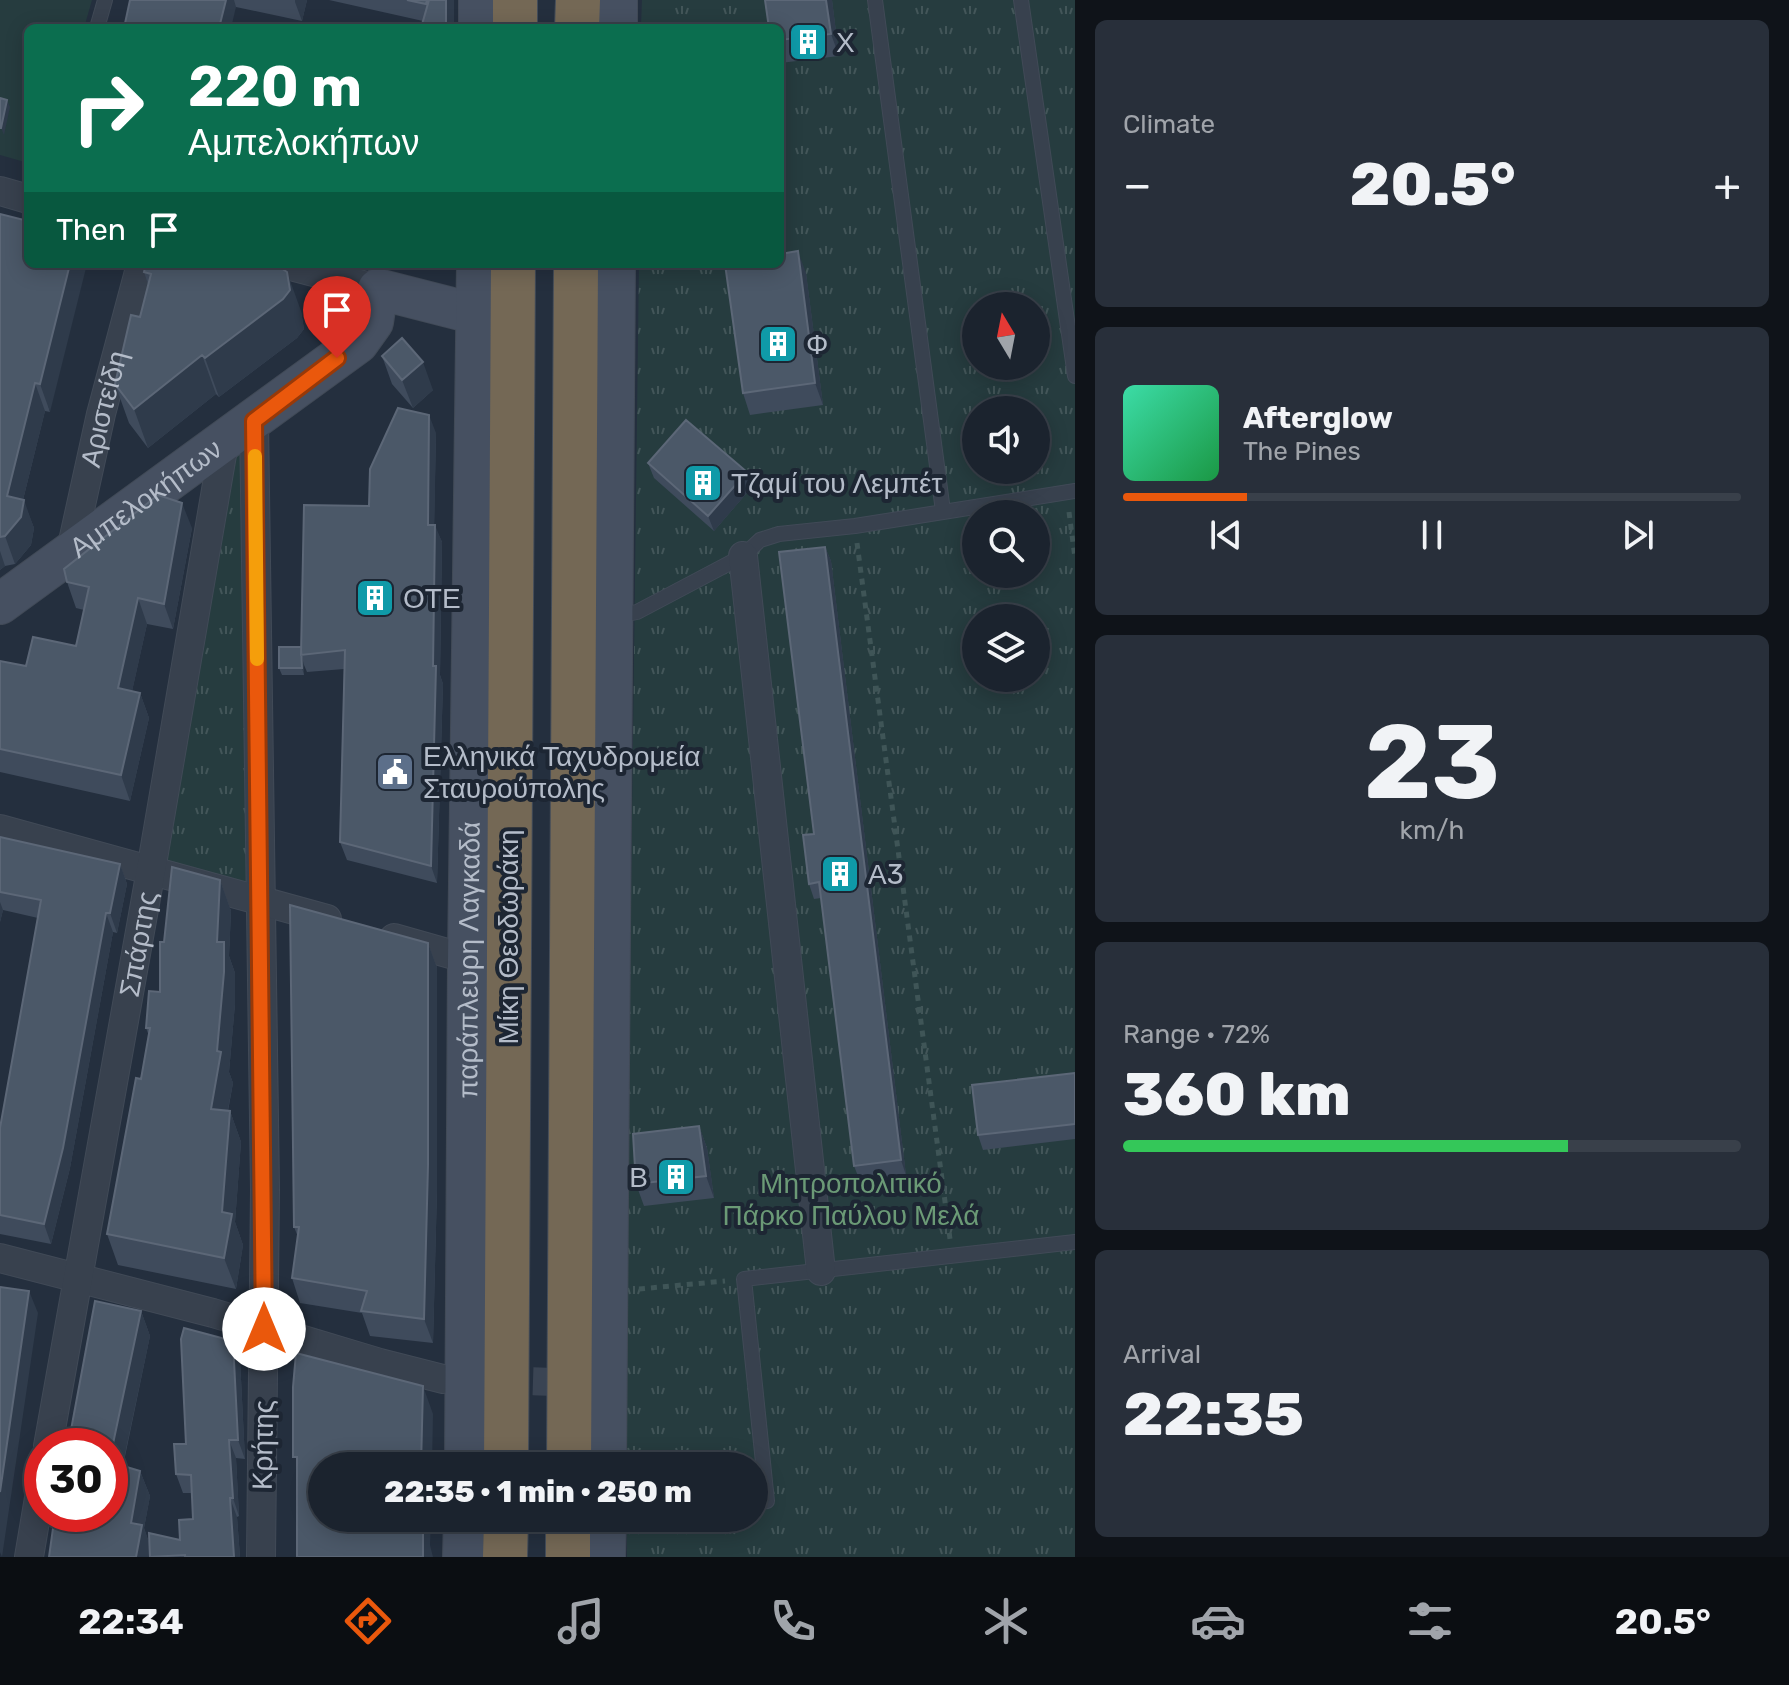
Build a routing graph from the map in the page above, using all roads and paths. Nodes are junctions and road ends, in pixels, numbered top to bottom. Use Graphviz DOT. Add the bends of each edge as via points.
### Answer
graph roads {
  1 [pos="105,0"];
  2 [pos="479,0"];
  3 [pos="515,0"];
  4 [pos="578,0"];
  5 [pos="617,0"];
  6 [pos="875,0"];
  7 [pos="1021,0"];
  8 [pos="98,24"];
  9 [pos="479,24"];
  10 [pos="515,24"];
  11 [pos="577,24"];
  12 [pos="617,24"];
  13 [pos="0,191"];
  14 [pos="24,198"];
  15 [pos="140,268"];
  16 [pos="298,268"];
  17 [pos="477,268"];
  18 [pos="513,268"];
  19 [pos="576,268"];
  20 [pos="615,268"];
  21 [pos="378,289"];
  22 [pos="476,314"];
  23 [pos="1075,376"];
  24 [pos="239,432"];
  25 [pos="1070,491"];
  26 [pos="943,511"];
  27 [pos="855,526"];
  28 [pos="70,555"];
  29 [pos="743,556"];
  30 [pos="1075,558"];
  31 [pos="0,604"];
  32 [pos="592,617"];
  33 [pos="0,829"];
  34 [pos="151,870"];
  35 [pos="261,900"];
  36 [pos="488,960"];
  37 [pos="1075,1242"];
  38 [pos="952,1256"];
  39 [pos="0,1258"];
  40 [pos="821,1271"];
  41 [pos="77,1277"];
  42 [pos="744,1279"];
  43 [pos="606,1292"];
  44 [pos="264,1329"];
  45 [pos="443,1379"];
  46 [pos="51,1428"];
  47 [pos="466,1452"];
  48 [pos="506,1452"];
  49 [pos="569,1452"];
  50 [pos="606,1452"];
  51 [pos="762,1452"];
  52 [pos="33,1532"];
  53 [pos="464,1532"];
  54 [pos="506,1532"];
  55 [pos="568,1532"];
  56 [pos="606,1532"];
  57 [pos="29,1557"];
  58 [pos="261,1557"];
  59 [pos="463,1557"];
  60 [pos="505,1557"];
  61 [pos="568,1557"];
  62 [pos="605,1557"];
  1 -- 8 [label="lane"];
  2 -- 9 [label="street"];
  3 -- 10 [label="highway"];
  4 -- 11 [label="highway"];
  5 -- 12 [label="street"];
  6 -- 26 [label="lane"];
  7 -- 23 [label="lane"];
  13 -- 14 [label="street"];
  15 -- 28 [label="street, Αριστείδη"];
  16 -- 21 [label="street"];
  17 -- 22 [label="street, παράπλευρη Λαγκαδά"];
  18 -- 36 [label="highway, Μίκη Θεοδωράκη"];
  19 -- 32 [label="highway"];
  20 -- 32 [label="street"];
  21 -- 22 [label="street"];
  21 -- 24 [label="street, Αμπελοκήπων" via="373,322 358,343"];
  22 -- 36 [label="street, παράπλευρη Λαγκαδά"];
  24 -- 28 [label="street, Αμπελοκήπων"];
  24 -- 34 [label="street, Σπάρτης"];
  24 -- 35 [label="street, Κρήτης"];
  25 -- 26 [label="lane"];
  25 -- 30 [label="path"];
  26 -- 27 [label="lane"];
  27 -- 29 [label="lane" via="779,534 760,540"];
  27 -- 38 [label="path"];
  28 -- 31 [label="street, Αμπελοκήπων"];
  29 -- 32 [label="lane" via="637,612"];
  29 -- 40 [label="street"];
  32 -- 43 [label="street"];
  32 -- 49 [label="highway"];
  33 -- 34 [label="street"];
  34 -- 35 [label="street"];
  34 -- 41 [label="street, Σπάρτης"];
  35 -- 36 [label="street"];
  35 -- 44 [label="street, Κρήτης"];
  36 -- 47 [label="street, παράπλευρη Λαγκαδά"];
  36 -- 48 [label="highway, Μίκη Θεοδωράκη"];
  37 -- 38 [label="lane"];
  38 -- 40 [label="lane"];
  39 -- 41 [label="street"];
  40 -- 42 [label="lane"];
  41 -- 44 [label="street"];
  41 -- 46 [label="street, Σπάρτης"];
  42 -- 43 [label="path"];
  42 -- 51 [label="lane"];
  43 -- 50 [label="street"];
  44 -- 45 [label="street"];
  44 -- 58 [label="street, Κρήτης"];
  52 -- 57 [label="street"];
  53 -- 59 [label="street"];
  54 -- 60 [label="highway"];
  55 -- 61 [label="highway"];
  56 -- 62 [label="street"];
}
